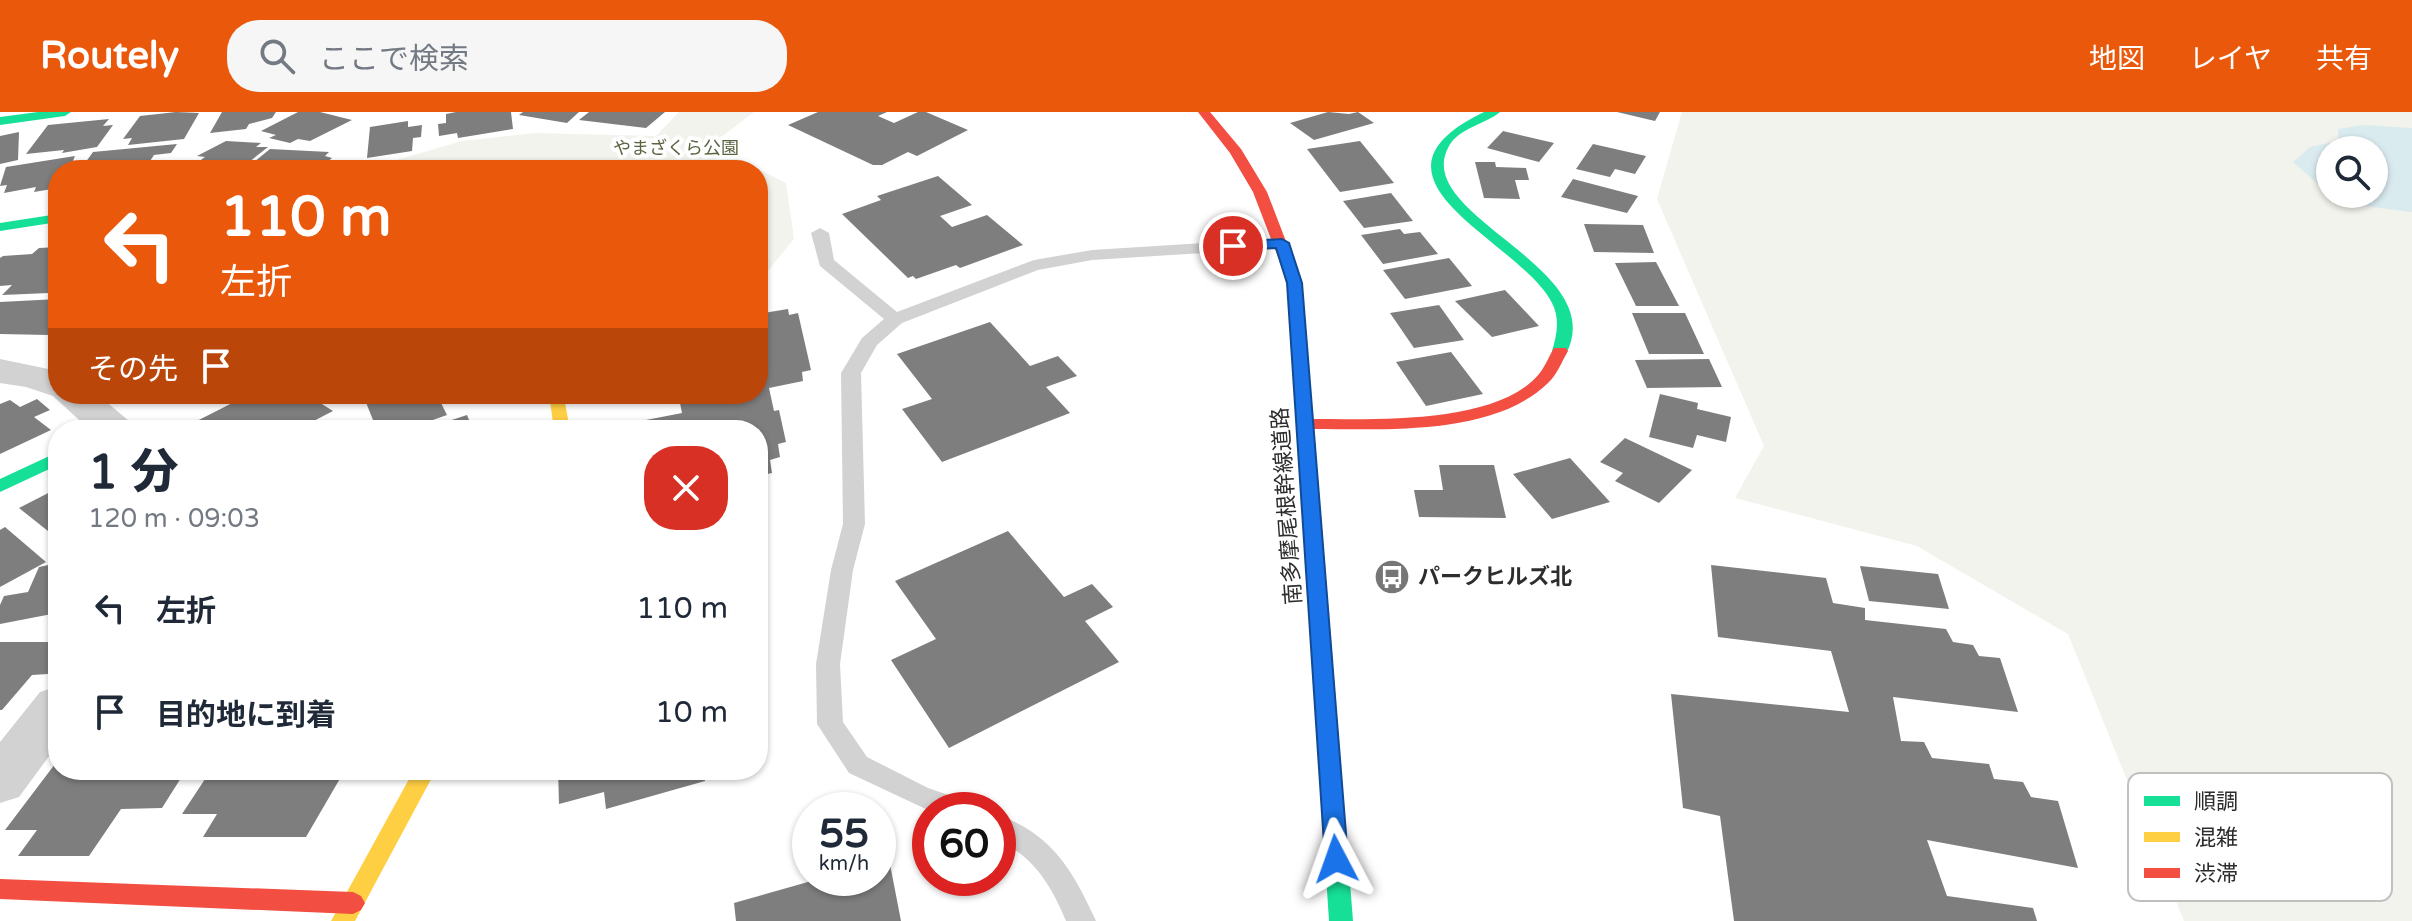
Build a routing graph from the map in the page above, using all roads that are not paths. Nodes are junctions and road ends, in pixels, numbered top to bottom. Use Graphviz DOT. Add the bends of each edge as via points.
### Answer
graph roads {
  1 [pos="65,112"];
  2 [pos="1204,112"];
  3 [pos="1494,112"];
  4 [pos="9,117"];
  5 [pos="48,220"];
  6 [pos="0,227"];
  7 [pos="820,233"];
  8 [pos="1282,243"];
  9 [pos="895,319"];
  10 [pos="0,371"];
  11 [pos="48,381"];
  12 [pos="84,404"];
  13 [pos="103,420"];
  14 [pos="1305,424"];
  15 [pos="48,463"];
  16 [pos="0,486"];
  17 [pos="48,719"];
  18 [pos="420,780"];
  19 [pos="0,781"];
  20 [pos="912,792"];
  21 [pos="1016,834"];
  22 [pos="0,889"];
  23 [pos="353,903"];
  24 [pos="343,921"];
  25 [pos="1081,921"];
  26 [pos="1341,921"];
  1 -- 4 [label="street"];
  2 -- 8 [label="street, 南多摩尾根幹線道路" via="1253,174"];
  3 -- 14 [label="street" via="1446,141 1436,159 1437,179 1449,198 1545,280 1563,306 1567,341 1554,367 1531,390 1489,411 1437,422"];
  5 -- 6 [label="street"];
  7 -- 9 [label="lane" via="826,262"];
  8 -- 9 [label="lane" via="1063,258"];
  8 -- 14 [label="street, 南多摩尾根幹線道路" via="1295,283"];
  9 -- 20 [label="lane" via="869,342 851,373 854,524 828,664 830,724 858,765"];
  10 -- 11 [label="street"];
  12 -- 13 [label="street"];
  14 -- 26 [label="street, 南多摩尾根幹線道路"];
  15 -- 16 [label="street"];
  17 -- 19 [label="street"];
  18 -- 23 [label="street"];
  21 -- 25 [label="lane" via="1062,876"];
  22 -- 23 [label="street"];
  23 -- 24 [label="street"];
}
